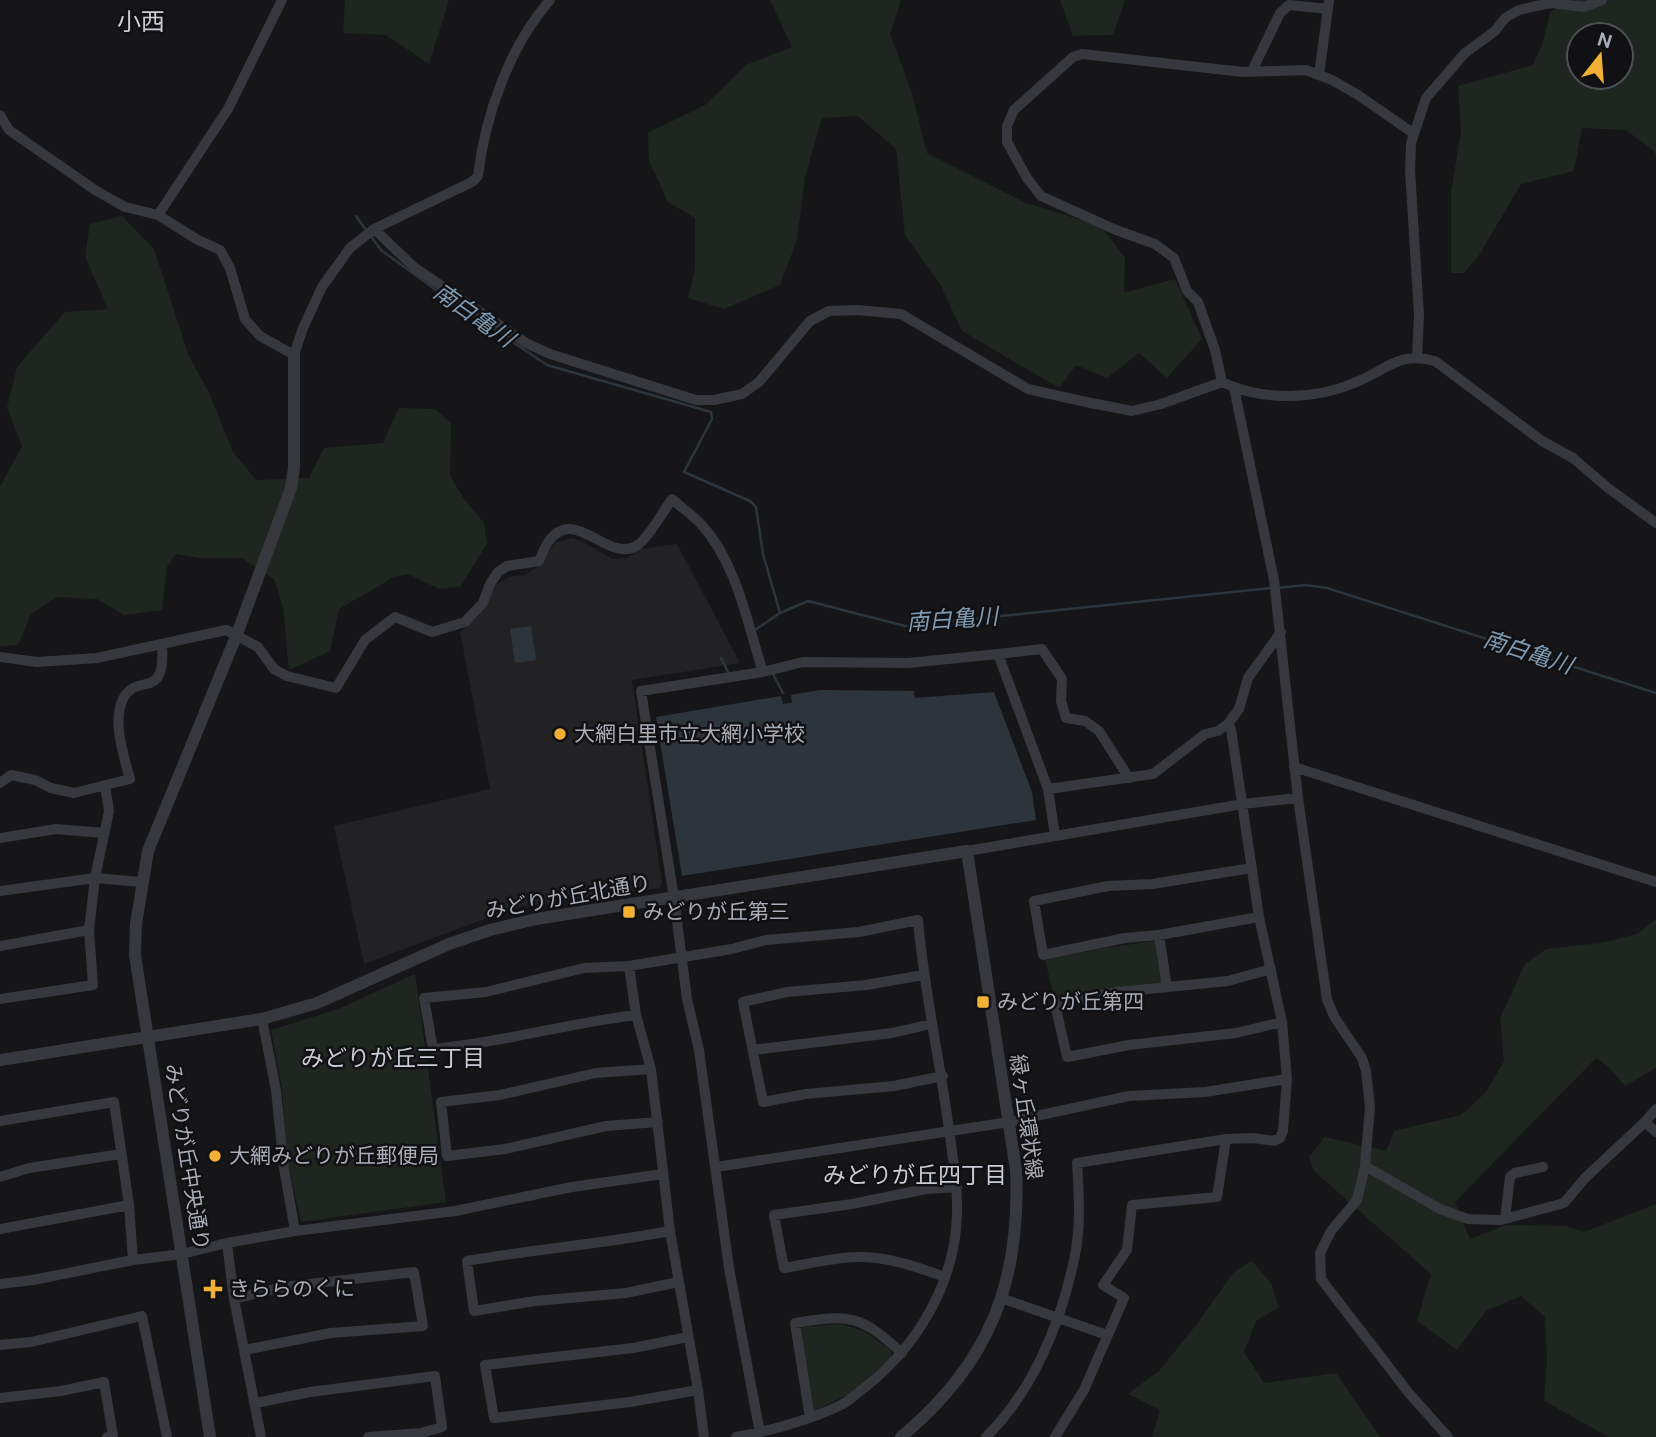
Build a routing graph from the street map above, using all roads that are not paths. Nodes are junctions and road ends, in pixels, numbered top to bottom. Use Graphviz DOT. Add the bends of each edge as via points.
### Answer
graph roads {
  1 [pos="282,0"];
  2 [pos="550,0"];
  3 [pos="1602,0"];
  4 [pos="1329,4"];
  5 [pos="1252,71"];
  6 [pos="1319,75"];
  7 [pos="0,115"];
  8 [pos="1413,133"];
  9 [pos="158,215"];
  10 [pos="374,229"];
  11 [pos="294,355"];
  12 [pos="1417,356"];
  13 [pos="1222,382"];
  14 [pos="1234,387"];
  15 [pos="1656,523"];
  16 [pos="1281,632"];
  17 [pos="237,634"];
  18 [pos="162,645"];
  19 [pos="998,654"];
  20 [pos="0,657"];
  21 [pos="762,672"];
  22 [pos="1228,724"];
  23 [pos="1294,767"];
  24 [pos="1129,778"];
  25 [pos="0,783"];
  26 [pos="105,785"];
  27 [pos="1048,789"];
  28 [pos="1297,798"];
  29 [pos="1243,804"];
  30 [pos="104,833"];
  31 [pos="1055,835"];
  32 [pos="0,838"];
  33 [pos="967,851"];
  34 [pos="1252,868"];
  35 [pos="95,878"];
  36 [pos="141,881"];
  37 [pos="1656,882"];
  38 [pos="0,891"];
  39 [pos="674,898"];
  40 [pos="1259,918"];
  41 [pos="89,930"];
  42 [pos="1159,935"];
  43 [pos="0,946"];
  44 [pos="680,958"];
  45 [pos="629,966"];
  46 [pos="1271,969"];
  47 [pos="923,975"];
  48 [pos="1167,987"];
  49 [pos="0,999"];
  50 [pos="636,1015"];
  51 [pos="262,1019"];
  52 [pos="1282,1022"];
  53 [pos="931,1024"];
  54 [pos="149,1038"];
  55 [pos="753,1050"];
  56 [pos="0,1060"];
  57 [pos="650,1069"];
  58 [pos="943,1076"];
  59 [pos="1287,1079"];
  60 [pos="1656,1109"];
  61 [pos="0,1121"];
  62 [pos="658,1122"];
  63 [pos="1009,1122"];
  64 [pos="1645,1122"];
  65 [pos="950,1132"];
  66 [pos="1656,1132"];
  67 [pos="1226,1139"];
  68 [pos="121,1154"];
  69 [pos="1365,1166"];
  70 [pos="716,1167"];
  71 [pos="1543,1167"];
  72 [pos="663,1174"];
  73 [pos="0,1177"];
  74 [pos="957,1187"];
  75 [pos="129,1205"];
  76 [pos="1505,1219"];
  77 [pos="0,1229"];
  78 [pos="295,1231"];
  79 [pos="670,1231"];
  80 [pos="227,1243"];
  81 [pos="182,1254"];
  82 [pos="133,1260"];
  83 [pos="945,1277"];
  84 [pos="678,1282"];
  85 [pos="0,1284"];
  86 [pos="1001,1298"];
  87 [pos="234,1299"];
  88 [pos="1057,1317"];
  89 [pos="1107,1335"];
  90 [pos="688,1337"];
  91 [pos="0,1345"];
  92 [pos="244,1350"];
  93 [pos="902,1353"];
  94 [pos="698,1390"];
  95 [pos="0,1398"];
  96 [pos="256,1403"];
  97 [pos="810,1418"];
  98 [pos="760,1433"];
  99 [pos="107,1437"];
  100 [pos="167,1437"];
  101 [pos="210,1437"];
  102 [pos="261,1437"];
  103 [pos="368,1437"];
  104 [pos="704,1437"];
  105 [pos="736,1437"];
  106 [pos="901,1437"];
  107 [pos="986,1437"];
  108 [pos="1055,1437"];
  109 [pos="1448,1437"];
  1 -- 9 [label="street" via="228,109"];
  2 -- 10 [label="street" via="533,19 493,102 478,176"];
  3 -- 8 [label="street" via="1584,7 1552,3 1504,18 1444,75 1426,98"];
  4 -- 5 [label="street" via="1289,5 1280,13"];
  4 -- 6 [label="street"];
  5 -- 6 [label="street" via="1296,69"];
  5 -- 13 [label="street" via="1082,54 1014,110 1007,126 1007,142 1041,196 1155,244 1174,258 1187,291 1198,302"];
  6 -- 8 [label="street" via="1359,95"];
  7 -- 9 [label="street" via="9,130 95,190 125,207"];
  8 -- 12 [label="street" via="1410,170 1419,315"];
  9 -- 11 [label="street" via="220,250 245,319 260,336"];
  10 -- 11 [label="street" via="350,248 332,272"];
  10 -- 13 [label="street" via="415,268 526,343 696,400 742,394 759,382 810,321 829,310 901,314 1028,389 1097,405 1132,411"];
  11 -- 17 [label="street, みどりが丘中央通り" via="291,488"];
  12 -- 14 [label="street" via="1323,394 1291,397"];
  12 -- 15 [label="street" via="1435,361"];
  13 -- 14 [label="street"];
  14 -- 16 [label="street"];
  16 -- 22 [label="street" via="1248,678 1239,709"];
  16 -- 23 [label="street"];
  17 -- 18 [label="street" via="226,630"];
  17 -- 21 [label="street" via="258,647 274,669 336,688 365,639 395,618 432,632 465,622 484,603 498,572 539,561 557,534 579,530 615,549 629,549 640,544 672,499 701,524 718,548 734,580"];
  17 -- 36 [label="street, みどりが丘中央通り" via="161,815"];
  18 -- 20 [label="street" via="97,658 37,662"];
  18 -- 26 [label="street" via="159,676 123,697 120,744 130,779"];
  19 -- 21 [label="street" via="908,663 803,662"];
  19 -- 24 [label="street" via="1042,649 1062,679 1066,718 1085,721 1099,731"];
  19 -- 27 [label="street"];
  21 -- 39 [label="street" via="641,691"];
  22 -- 24 [label="street" via="1205,734 1153,774"];
  22 -- 29 [label="street"];
  23 -- 28 [label="street"];
  23 -- 37 [label="street"];
  24 -- 27 [label="street"];
  25 -- 26 [label="street" via="11,775 74,793"];
  26 -- 30 [label="street" via="109,811"];
  27 -- 31 [label="street"];
  28 -- 29 [label="street"];
  28 -- 69 [label="street" via="1327,1000 1366,1071 1370,1107"];
  29 -- 31 [label="street"];
  29 -- 34 [label="street"];
  30 -- 32 [label="street" via="56,829"];
  30 -- 35 [label="street"];
  31 -- 33 [label="street"];
  33 -- 39 [label="street, みどりが丘北通り"];
  33 -- 63 [label="street, 緑ヶ丘環状線"];
  34 -- 40 [label="street"];
  34 -- 42 [label="street" via="1108,886 1034,901 1043,955 1125,937"];
  35 -- 36 [label="street"];
  35 -- 38 [label="street"];
  35 -- 41 [label="street"];
  36 -- 54 [label="street, みどりが丘中央通り" via="135,954"];
  39 -- 44 [label="street"];
  39 -- 51 [label="street, みどりが丘北通り" via="490,930 317,1003"];
  40 -- 42 [label="street"];
  40 -- 46 [label="street"];
  41 -- 43 [label="street"];
  41 -- 49 [label="street" via="93,985"];
  42 -- 48 [label="street"];
  44 -- 45 [label="street"];
  44 -- 47 [label="street" via="766,940 859,932 918,920"];
  44 -- 70 [label="street"];
  45 -- 50 [label="street"];
  45 -- 50 [label="street" via="584,968 486,992 424,998 433,1049"];
  46 -- 48 [label="street" via="1228,981"];
  46 -- 52 [label="street"];
  47 -- 53 [label="street"];
  47 -- 55 [label="street" via="743,1002"];
  48 -- 52 [label="street" via="1055,1004 1066,1057 1236,1033"];
  50 -- 57 [label="street"];
  51 -- 54 [label="street, みどりが丘北通り"];
  51 -- 78 [label="street"];
  52 -- 59 [label="street"];
  53 -- 55 [label="street"];
  53 -- 58 [label="street"];
  54 -- 56 [label="street, みどりが丘北通り"];
  54 -- 81 [label="street, みどりが丘中央通り"];
  55 -- 58 [label="street" via="763,1102"];
  57 -- 62 [label="street"];
  57 -- 62 [label="street" via="596,1073 499,1095 441,1102 447,1156 505,1149 606,1126"];
  58 -- 65 [label="street"];
  59 -- 63 [label="street" via="1205,1092 1129,1096"];
  59 -- 67 [label="street" via="1279,1138"];
  60 -- 64 [label="street"];
  61 -- 68 [label="street" via="114,1102"];
  62 -- 72 [label="street"];
  63 -- 65 [label="street"];
  63 -- 86 [label="street, 緑ヶ丘環状線" via="1018,1205 1013,1260"];
  64 -- 66 [label="street"];
  64 -- 76 [label="street" via="1564,1203"];
  65 -- 70 [label="street"];
  65 -- 74 [label="street"];
  67 -- 88 [label="street" via="1077,1163 1076,1253"];
  67 -- 89 [label="street" via="1217,1197 1132,1205 1127,1250 1103,1285 1124,1298"];
  68 -- 73 [label="street"];
  68 -- 75 [label="street"];
  69 -- 76 [label="street" via="1440,1209 1468,1219"];
  69 -- 109 [label="street" via="1357,1200 1331,1231 1320,1253 1321,1279"];
  70 -- 98 [label="street" via="729,1268"];
  71 -- 76 [label="street" via="1510,1177"];
  72 -- 78 [label="street" via="454,1210"];
  72 -- 79 [label="street"];
  74 -- 83 [label="street" via="954,1246"];
  74 -- 83 [label="street" via="774,1215 784,1268 873,1257"];
  75 -- 77 [label="street"];
  75 -- 82 [label="street"];
  78 -- 80 [label="street"];
  79 -- 84 [label="street"];
  79 -- 84 [label="street" via="467,1261 474,1311 535,1300 626,1293"];
  80 -- 81 [label="street"];
  80 -- 87 [label="street"];
  81 -- 82 [label="street"];
  81 -- 101 [label="street, みどりが丘中央通り"];
  82 -- 85 [label="street"];
  83 -- 93 [label="street" via="922,1325"];
  84 -- 90 [label="street"];
  86 -- 88 [label="street"];
  86 -- 106 [label="street, 緑ヶ丘環状線" via="975,1353 953,1386"];
  87 -- 92 [label="street"];
  87 -- 92 [label="street" via="283,1287 414,1272 423,1325 331,1333"];
  88 -- 89 [label="street"];
  88 -- 107 [label="street" via="1016,1402"];
  89 -- 108 [label="street" via="1084,1390"];
  90 -- 94 [label="street"];
  90 -- 94 [label="street" via="633,1349 485,1365 494,1418"];
  91 -- 100 [label="street" via="142,1316"];
  92 -- 96 [label="street"];
  93 -- 97 [label="street" via="845,1403"];
  93 -- 97 [label="street" via="877,1330 858,1321 833,1317 795,1323"];
  94 -- 104 [label="street"];
  95 -- 99 [label="street" via="104,1382 113,1436"];
  96 -- 102 [label="street"];
  96 -- 103 [label="street" via="435,1376 442,1427"];
  97 -- 98 [label="street"];
  98 -- 105 [label="street"];
}
